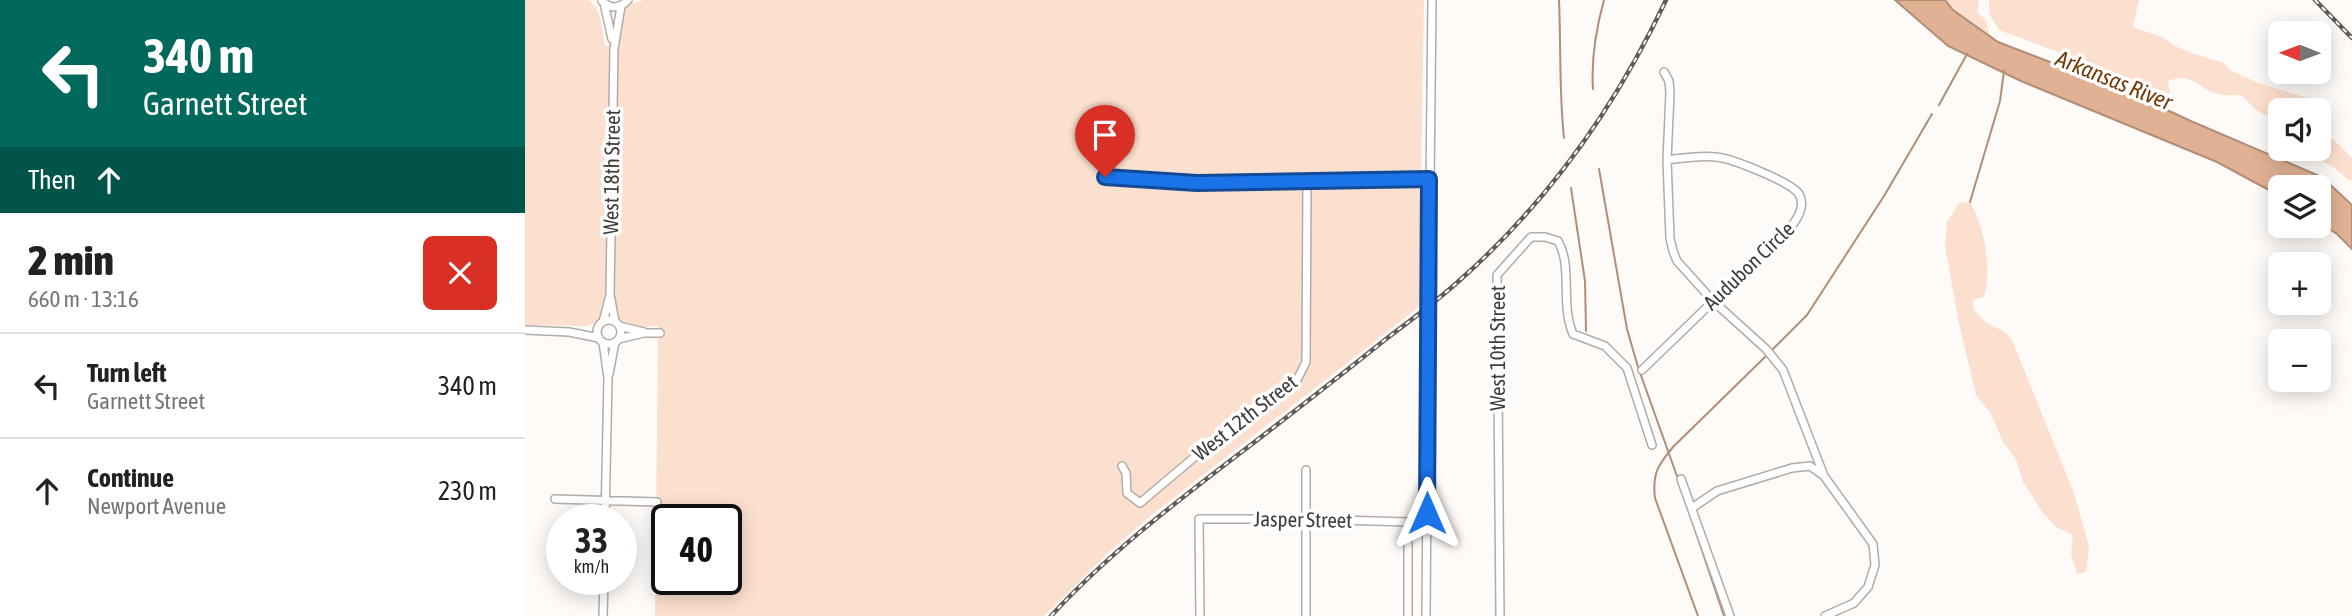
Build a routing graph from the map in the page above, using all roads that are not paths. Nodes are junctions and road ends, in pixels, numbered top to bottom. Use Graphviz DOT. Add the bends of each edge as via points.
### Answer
graph roads {
  1 [pos="1432,0"];
  2 [pos="602,1"];
  3 [pos="627,2"];
  4 [pos="614,49"];
  5 [pos="1664,72"];
  6 [pos="1667,160"];
  7 [pos="1105,177"];
  8 [pos="1429,179"];
  9 [pos="1307,182"];
  10 [pos="610,294"];
  11 [pos="1713,301"];
  12 [pos="617,324"];
  13 [pos="601,325"];
  14 [pos="525,330"];
  15 [pos="569,332"];
  16 [pos="644,333"];
  17 [pos="660,333"];
  18 [pos="601,340"];
  19 [pos="617,340"];
  20 [pos="1642,370"];
  21 [pos="608,378"];
  22 [pos="1652,445"];
  23 [pos="1122,466"];
  24 [pos="1306,470"];
  25 [pos="1824,475"];
  26 [pos="1681,478"];
  27 [pos="555,499"];
  28 [pos="606,501"];
  29 [pos="657,502"];
  30 [pos="606,504"];
  31 [pos="1692,508"];
  32 [pos="1305,519"];
  33 [pos="1409,548"];
  34 [pos="1426,549"];
  35 [pos="604,595"];
  36 [pos="603,616"];
  37 [pos="1200,616"];
  38 [pos="1306,616"];
  39 [pos="1408,616"];
  40 [pos="1426,616"];
  41 [pos="1500,616"];
  42 [pos="1730,616"];
  43 [pos="1825,616"];
  1 -- 8 [label="street"];
  2 -- 3 [label="street" via="612,7"];
  2 -- 4 [label="street, West 18th Street"];
  3 -- 4 [label="street, West 18th Street"];
  4 -- 10 [label="street, West 18th Street"];
  5 -- 6 [label="street" via="1670,93"];
  6 -- 11 [label="street" via="1672,251"];
  6 -- 11 [label="street, Audubon Circle" via="1724,158 1789,186 1802,204 1793,224"];
  7 -- 9 [label="street" via="1197,183"];
  8 -- 9 [label="street"];
  8 -- 34 [label="street, bridge"];
  9 -- 23 [label="street, West 12th Street" via="1306,362 1295,384 1140,503 1127,493"];
  10 -- 12 [label="street, West 18th Street"];
  10 -- 13 [label="street, West 18th Street"];
  11 -- 20 [label="street, Audubon Circle"];
  11 -- 25 [label="street" via="1783,369"];
  12 -- 13 [label="street"];
  12 -- 16 [label="street"];
  12 -- 19 [label="street, West 18th Street"];
  13 -- 15 [label="street"];
  13 -- 18 [label="street, West 18th Street"];
  14 -- 15 [label="street"];
  15 -- 18 [label="street"];
  16 -- 17 [label="street"];
  16 -- 19 [label="street"];
  18 -- 19 [label="street"];
  18 -- 21 [label="street"];
  19 -- 21 [label="street"];
  21 -- 28 [label="street"];
  22 -- 41 [label="street, West 10th Street" via="1626,368 1605,346 1573,334 1566,320 1564,251 1558,241 1531,237 1497,275"];
  24 -- 32 [label="street"];
  25 -- 31 [label="street" via="1810,466 1792,468 1717,491"];
  25 -- 43 [label="street" via="1873,544 1875,565 1868,587 1854,603"];
  26 -- 31 [label="street"];
  27 -- 28 [label="street"];
  28 -- 29 [label="street"];
  28 -- 30 [label="street"];
  31 -- 42 [label="street"];
  32 -- 33 [label="street, Jasper Street" via="1408,522"];
  32 -- 37 [label="street, Jasper Street" via="1199,519"];
  32 -- 38 [label="street"];
  33 -- 34 [label="street"];
  33 -- 39 [label="street"];
  34 -- 40 [label="street"];
  35 -- 36 [label="street"];
}
